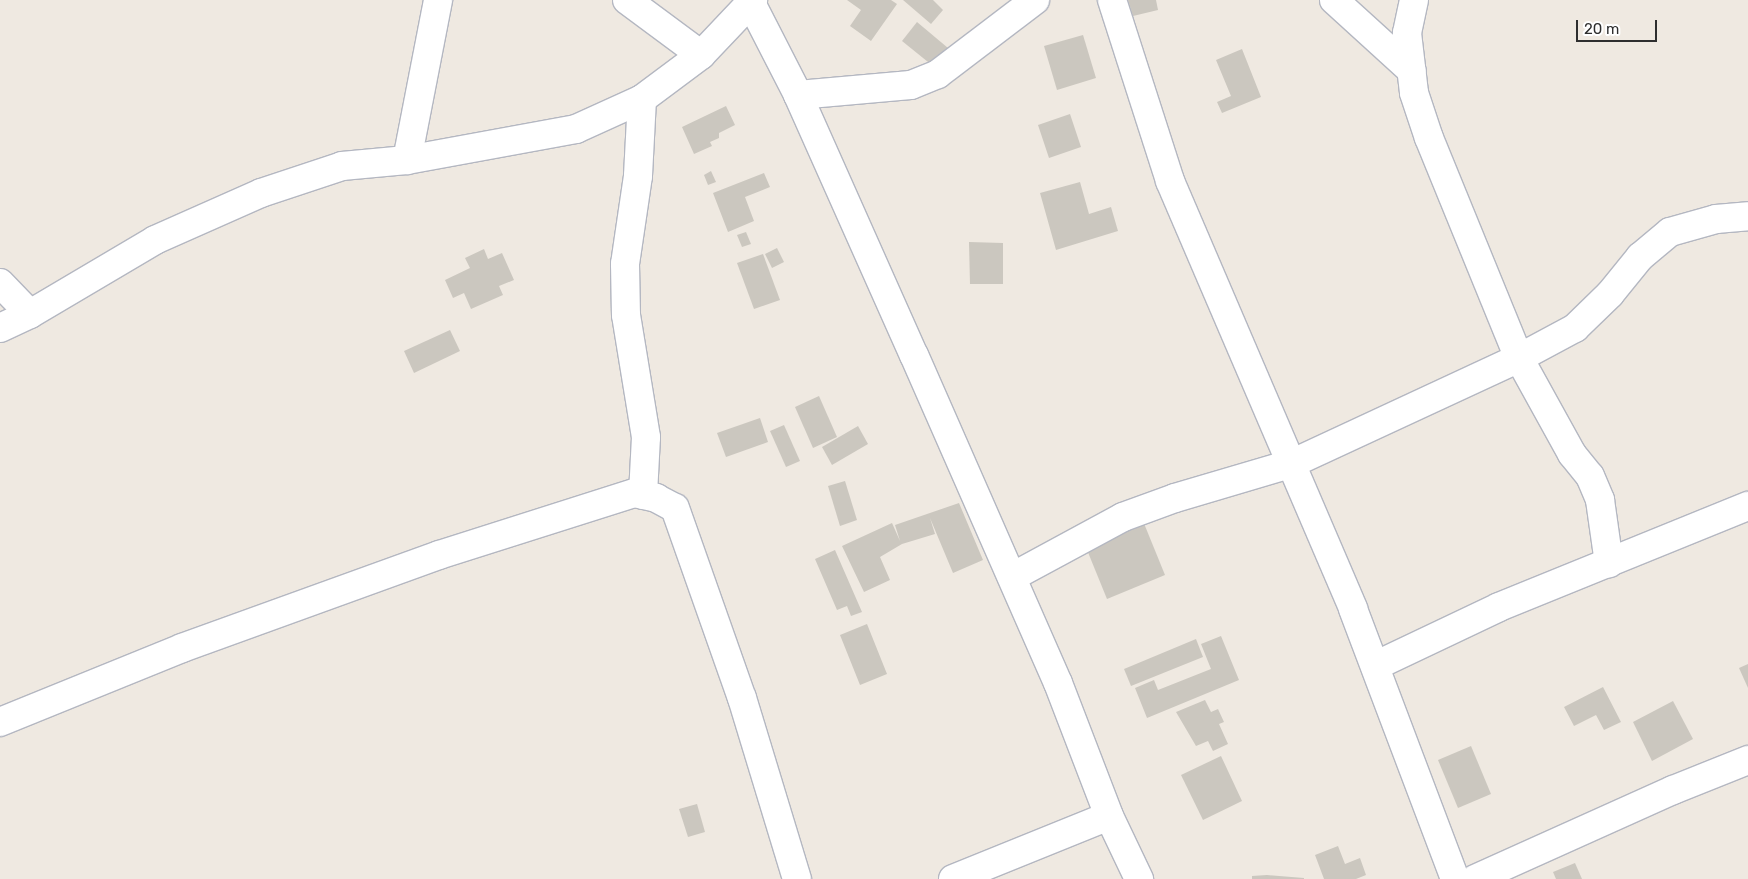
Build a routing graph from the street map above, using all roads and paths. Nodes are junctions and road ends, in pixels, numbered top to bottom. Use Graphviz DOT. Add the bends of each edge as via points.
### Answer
graph roads {
  1 [pos="438,0"];
  2 [pos="627,0"];
  3 [pos="1035,0"];
  4 [pos="1112,0"];
  5 [pos="1334,0"];
  6 [pos="1414,0"];
  7 [pos="752,2"];
  8 [pos="701,55"];
  9 [pos="1412,71"];
  10 [pos="798,95"];
  11 [pos="642,99"];
  12 [pos="407,160"];
  13 [pos="1748,216"];
  14 [pos="0,282"];
  15 [pos="30,314"];
  16 [pos="0,328"];
  17 [pos="1519,358"];
  18 [pos="1293,463"];
  19 [pos="644,495"];
  20 [pos="1748,506"];
  21 [pos="1609,563"];
  22 [pos="1012,577"];
  23 [pos="1375,666"];
  24 [pos="0,722"];
  25 [pos="1748,760"];
  26 [pos="1110,816"];
  27 [pos="797,879"];
  28 [pos="953,879"];
  29 [pos="1139,879"];
  30 [pos="1455,879"];
  31 [pos="1475,879"];
  1 -- 12 [label="street"];
  2 -- 8 [label="street"];
  3 -- 10 [label="street" via="938,74 910,85"];
  4 -- 18 [label="street" via="1170,181"];
  5 -- 9 [label="street"];
  6 -- 9 [label="street" via="1407,33"];
  7 -- 8 [label="street"];
  7 -- 10 [label="street"];
  8 -- 11 [label="street"];
  9 -- 17 [label="street" via="1414,93 1429,138"];
  10 -- 22 [label="street"];
  11 -- 12 [label="street" via="576,129"];
  11 -- 19 [label="street" via="638,176 625,264 626,315 646,437"];
  12 -- 15 [label="street" via="342,166 261,193 155,240"];
  13 -- 17 [label="street" via="1716,218 1670,232 1640,257 1576,328"];
  14 -- 15 [label="street"];
  15 -- 16 [label="street"];
  17 -- 18 [label="street"];
  17 -- 21 [label="street" via="1572,454 1590,476 1600,500"];
  18 -- 22 [label="street" via="1122,517"];
  18 -- 23 [label="street"];
  19 -- 24 [label="street" via="635,493 440,555 182,648"];
  19 -- 27 [label="street" via="674,508 742,698"];
  20 -- 21 [label="street"];
  21 -- 23 [label="street" via="1499,607"];
  22 -- 26 [label="street"];
  23 -- 30 [label="street"];
  25 -- 31 [label="street"];
  26 -- 28 [label="street"];
  26 -- 29 [label="street"];
}
